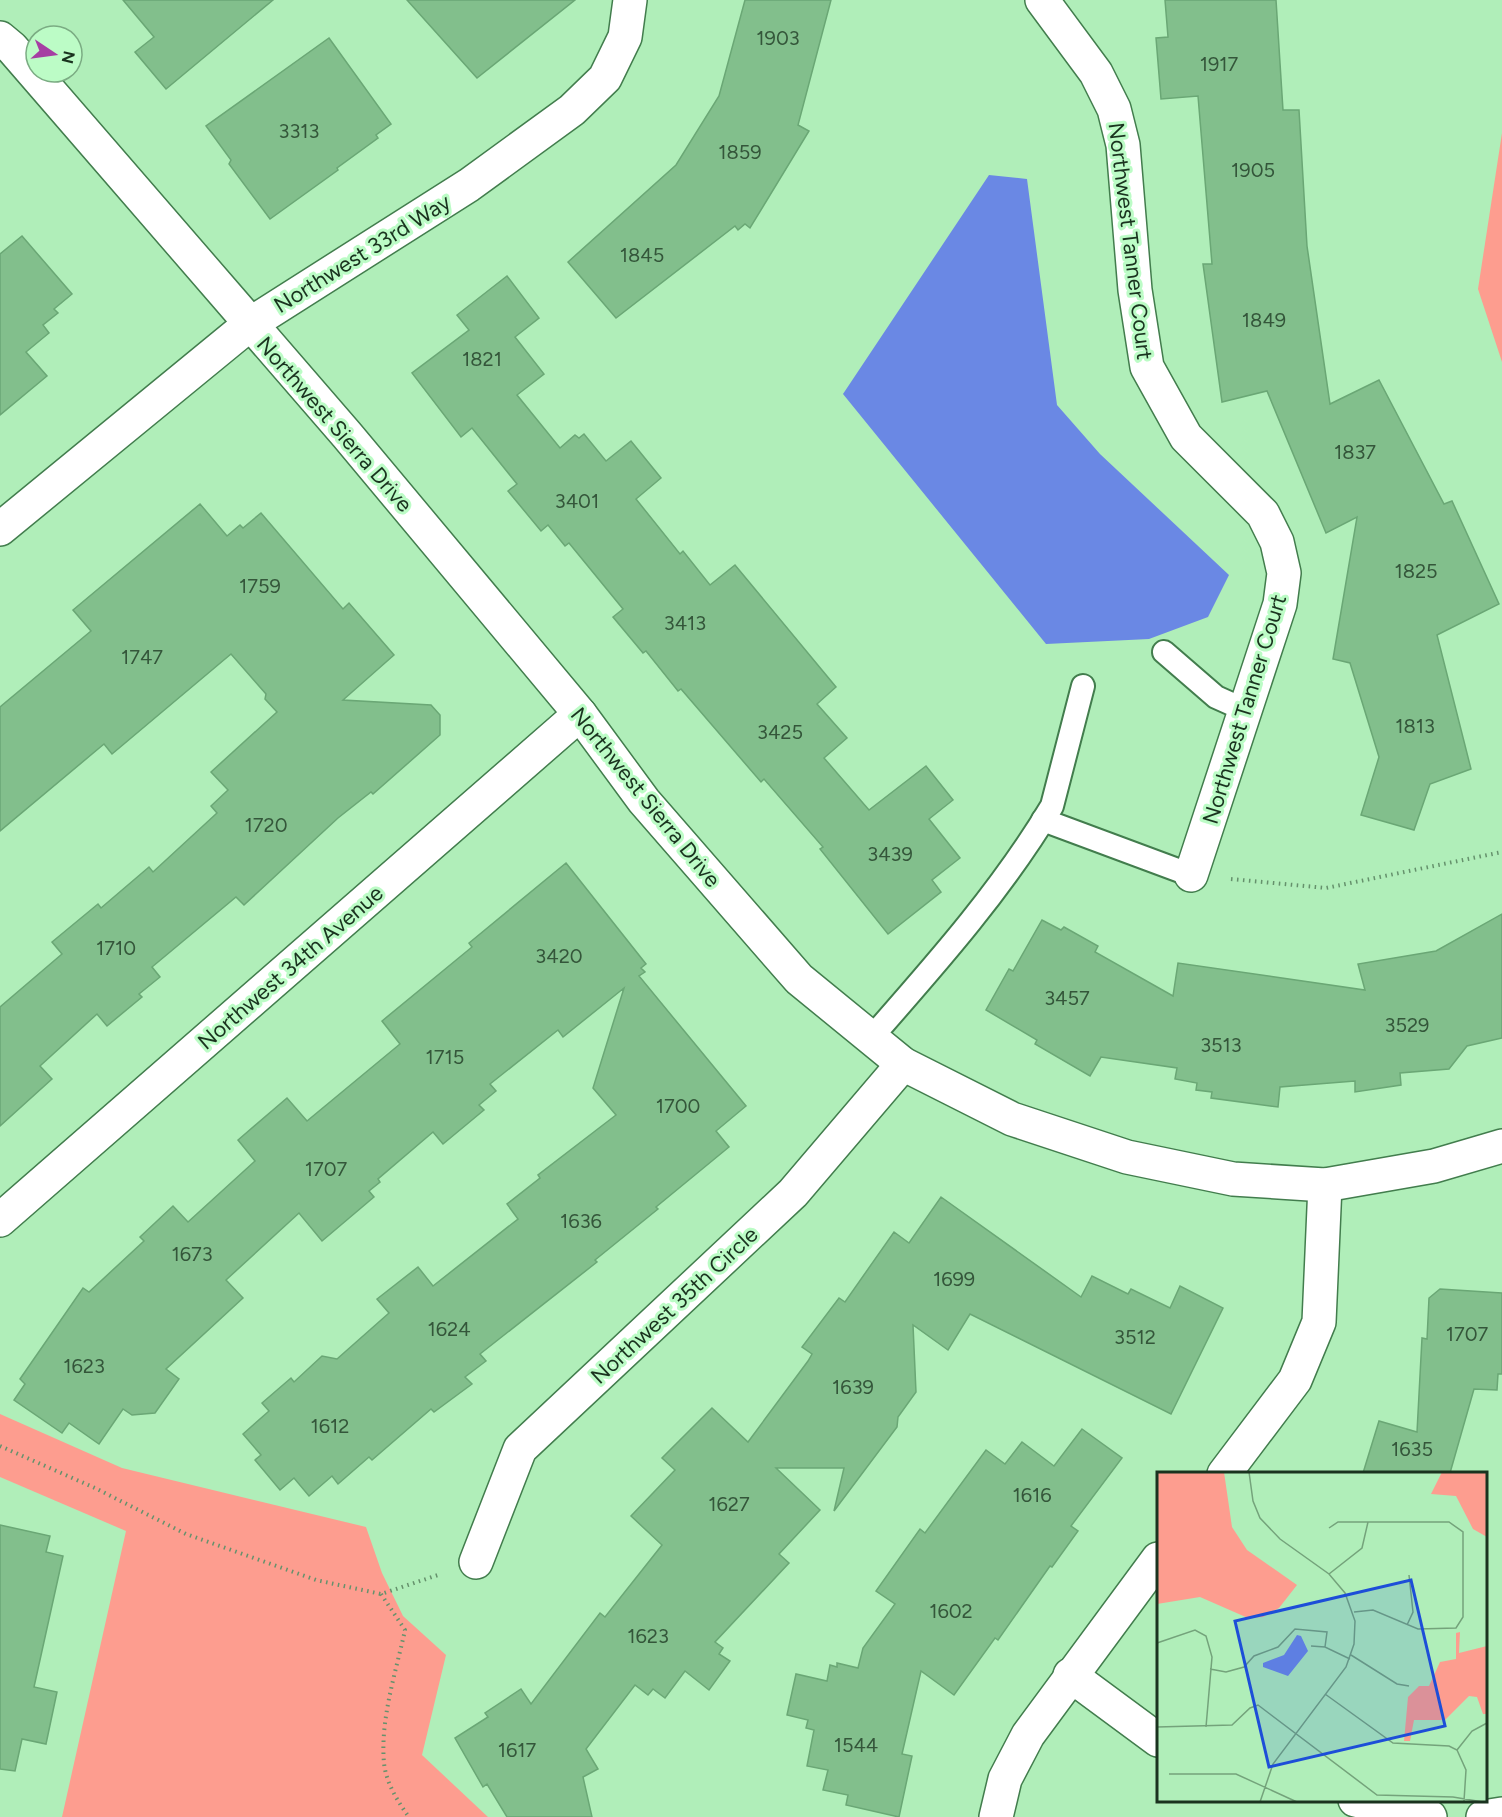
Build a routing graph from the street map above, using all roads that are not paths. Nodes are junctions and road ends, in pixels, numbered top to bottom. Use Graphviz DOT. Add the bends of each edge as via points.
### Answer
graph roads {
  1 [pos="630,0"];
  2 [pos="1042,0"];
  3 [pos="0,38"];
  4 [pos="250,324"];
  5 [pos="0,529"];
  6 [pos="1164,652"];
  7 [pos="1083,686"];
  8 [pos="1245,710"];
  9 [pos="580,714"];
  10 [pos="1043,820"];
  11 [pos="1191,875"];
  12 [pos="871,1038"];
  13 [pos="903,1064"];
  14 [pos="1502,1146"];
  15 [pos="1325,1185"];
  16 [pos="0,1220"];
  17 [pos="1225,1472"];
  18 [pos="1157,1560"];
  19 [pos="476,1563"];
  20 [pos="1070,1675"];
  21 [pos="1157,1739"];
  22 [pos="1364,1802"];
  23 [pos="1502,1814"];
  24 [pos="996,1817"];
  25 [pos="1430,1817"];
  26 [pos="1483,1817"];
  1 -- 4 [label="street, Northwest 33rd Way" via="625,38 605,78 572,110 469,185"];
  2 -- 8 [label="street, Northwest Tanner Court" via="1096,73 1114,110 1123,145 1135,290 1146,367 1186,437 1263,514 1277,542 1284,573 1280,604"];
  3 -- 4 [label="street, Northwest Sierra Drive"];
  4 -- 5 [label="street, Northwest 33rd Way"];
  4 -- 9 [label="street, Northwest Sierra Drive"];
  6 -- 8 [label="lane" via="1216,697"];
  7 -- 10 [label="lane" via="1052,806"];
  8 -- 11 [label="street, Northwest Tanner Court"];
  9 -- 12 [label="street, Northwest Sierra Drive" via="644,801 799,979"];
  9 -- 16 [label="street, Northwest 34th Avenue"];
  10 -- 11 [label="lane"];
  10 -- 12 [label="lane" via="958,939"];
  12 -- 13 [label="street, Northwest Sierra Drive"];
  13 -- 15 [label="street, Northwest Sierra Drive" via="1011,1119 1127,1157 1233,1179"];
  13 -- 19 [label="street, Northwest 35th Circle" via="793,1193 520,1449"];
  14 -- 15 [label="street, Northwest Sierra Drive" via="1434,1166"];
  15 -- 17 [label="street" via="1319,1322 1295,1380"];
  18 -- 20 [label="street"];
  20 -- 21 [label="street"];
  20 -- 24 [label="street" via="1028,1735 1005,1779"];
  22 -- 25 [label="street"];
  23 -- 26 [label="street"];
}
